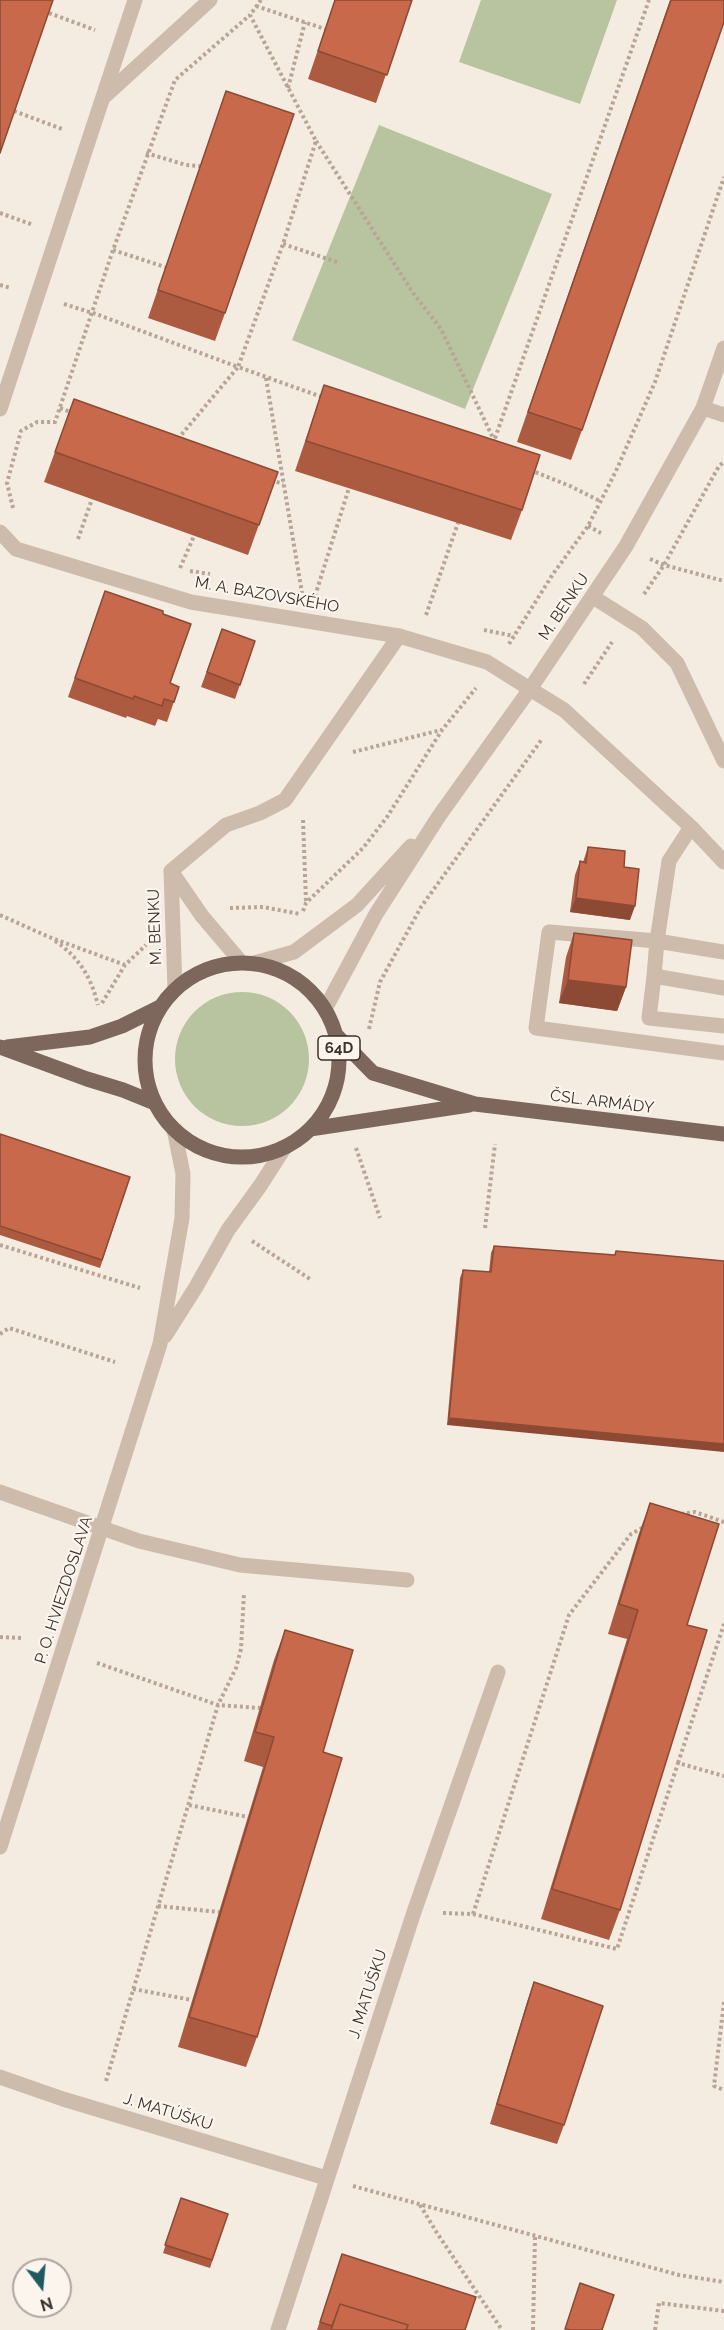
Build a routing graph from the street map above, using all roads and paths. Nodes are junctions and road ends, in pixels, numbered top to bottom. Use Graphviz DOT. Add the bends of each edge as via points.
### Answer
graph roads {
  1 [pos="135,0"];
  2 [pos="210,0"];
  3 [pos="261,0"];
  4 [pos="649,0"];
  5 [pos="256,6"];
  6 [pos="48,13"];
  7 [pos="250,15"];
  8 [pos="304,22"];
  9 [pos="325,29"];
  10 [pos="95,30"];
  11 [pos="288,88"];
  12 [pos="103,98"];
  13 [pos="14,111"];
  14 [pos="62,129"];
  15 [pos="316,141"];
  16 [pos="146,153"];
  17 [pos="200,166"];
  18 [pos="724,177"];
  19 [pos="0,213"];
  20 [pos="31,224"];
  21 [pos="283,244"];
  22 [pos="112,250"];
  23 [pos="340,262"];
  24 [pos="165,267"];
  25 [pos="0,285"];
  26 [pos="38,296"];
  27 [pos="92,313"];
  28 [pos="724,348"];
  29 [pos="238,366"];
  30 [pos="266,378"];
  31 [pos="333,401"];
  32 [pos="60,408"];
  33 [pos="703,408"];
  34 [pos="0,409"];
  35 [pos="724,415"];
  36 [pos="82,416"];
  37 [pos="494,440"];
  38 [pos="171,447"];
  39 [pos="492,447"];
  40 [pos="724,462"];
  41 [pos="520,466"];
  42 [pos="261,477"];
  43 [pos="283,484"];
  44 [pos="350,488"];
  45 [pos="92,499"];
  46 [pos="600,501"];
  47 [pos="14,510"];
  48 [pos="458,522"];
  49 [pos="588,526"];
  50 [pos="0,532"];
  51 [pos="67,536"];
  52 [pos="194,536"];
  53 [pos="78,540"];
  54 [pos="89,543"];
  55 [pos="626,546"];
  56 [pos="664,565"];
  57 [pos="174,567"];
  58 [pos="180,568"];
  59 [pos="213,575"];
  60 [pos="724,581"];
  61 [pos="291,591"];
  62 [pos="302,593"];
  63 [pos="644,594"];
  64 [pos="315,596"];
  65 [pos="593,597"];
  66 [pos="326,598"];
  67 [pos="436,620"];
  68 [pos="481,629"];
  69 [pos="399,636"];
  70 [pos="514,636"];
  71 [pos="612,642"];
  72 [pos="494,667"];
  73 [pos="584,684"];
  74 [pos="530,689"];
  75 [pos="442,730"];
  76 [pos="542,739"];
  77 [pos="342,755"];
  78 [pos="724,761"];
  79 [pos="303,808"];
  80 [pos="440,816"];
  81 [pos="691,827"];
  82 [pos="724,862"];
  83 [pos="171,871"];
  84 [pos="306,903"];
  85 [pos="228,908"];
  86 [pos="301,914"];
  87 [pos="0,915"];
  88 [pos="308,919"];
  89 [pos="49,938"];
  90 [pos="657,941"];
  91 [pos="147,944"];
  92 [pos="724,952"];
  93 [pos="248,962"];
  94 [pos="125,964"];
  95 [pos="654,976"];
  96 [pos="724,988"];
  97 [pos="175,989"];
  98 [pos="160,1008"];
  99 [pos="325,1009"];
  100 [pos="724,1026"];
  101 [pos="337,1036"];
  102 [pos="372,1038"];
  103 [pos="2,1047"];
  104 [pos="724,1053"];
  105 [pos="155,1103"];
  106 [pos="475,1104"];
  107 [pos="174,1129"];
  108 [pos="310,1129"];
  109 [pos="724,1134"];
  110 [pos="495,1144"];
  111 [pos="355,1145"];
  112 [pos="285,1147"];
  113 [pos="380,1218"];
  114 [pos="485,1228"];
  115 [pos="250,1239"];
  116 [pos="0,1245"];
  117 [pos="310,1279"];
  118 [pos="140,1288"];
  119 [pos="0,1334"];
  120 [pos="160,1344"];
  121 [pos="115,1362"];
  122 [pos="0,1492"];
  123 [pos="677,1515"];
  124 [pos="724,1522"];
  125 [pos="649,1523"];
  126 [pos="103,1528"];
  127 [pos="240,1565"];
  128 [pos="407,1580"];
  129 [pos="724,1624"];
  130 [pos="0,1637"];
  131 [pos="22,1638"];
  132 [pos="97,1663"];
  133 [pos="498,1672"];
  134 [pos="218,1704"];
  135 [pos="260,1708"];
  136 [pos="678,1763"];
  137 [pos="724,1776"];
  138 [pos="189,1805"];
  139 [pos="248,1817"];
  140 [pos="0,1847"];
  141 [pos="158,1906"];
  142 [pos="219,1912"];
  143 [pos="414,1912"];
  144 [pos="473,1914"];
  145 [pos="133,1989"];
  146 [pos="192,2000"];
  147 [pos="724,2002"];
  148 [pos="0,2077"];
  149 [pos="106,2081"];
  150 [pos="724,2090"];
  151 [pos="326,2178"];
  152 [pos="420,2204"];
  153 [pos="535,2237"];
  154 [pos="724,2282"];
  155 [pos="724,2311"];
  156 [pos="278,2330"];
  157 [pos="502,2330"];
  158 [pos="533,2330"];
  159 [pos="655,2330"];
  1 -- 12 [label="street"];
  2 -- 12 [label="street"];
  3 -- 5 [label="path"];
  4 -- 37 [label="path"];
  5 -- 7 [label="path"];
  5 -- 8 [label="path"];
  6 -- 10 [label="path"];
  7 -- 11 [label="path"];
  7 -- 16 [label="path" via="175,80"];
  8 -- 9 [label="path"];
  8 -- 11 [label="path"];
  11 -- 15 [label="path"];
  12 -- 26 [label="street"];
  13 -- 14 [label="path"];
  15 -- 21 [label="path"];
  15 -- 37 [label="path" via="413,293 441,329"];
  16 -- 17 [label="path"];
  16 -- 22 [label="path"];
  18 -- 46 [label="path" via="655,382"];
  19 -- 20 [label="path"];
  21 -- 23 [label="path"];
  21 -- 29 [label="path"];
  22 -- 24 [label="path"];
  22 -- 27 [label="path"];
  25 -- 26 [label="path"];
  26 -- 27 [label="path"];
  26 -- 34 [label="street"];
  27 -- 29 [label="path"];
  27 -- 32 [label="path"];
  28 -- 33 [label="street, M. BENKU"];
  29 -- 30 [label="path"];
  29 -- 38 [label="path"];
  30 -- 31 [label="path"];
  30 -- 43 [label="path"];
  32 -- 36 [label="path"];
  32 -- 47 [label="path" via="55,422 37,422 21,431 7,483"];
  33 -- 35 [label="street"];
  33 -- 55 [label="street, M. BENKU"];
  37 -- 39 [label="path"];
  40 -- 56 [label="path"];
  41 -- 46 [label="path"];
  42 -- 43 [label="path"];
  43 -- 62 [label="path"];
  44 -- 64 [label="path"];
  45 -- 53 [label="path"];
  46 -- 49 [label="path"];
  48 -- 67 [label="path" via="425,618"];
  49 -- 55 [label="path"];
  49 -- 70 [label="path"];
  50 -- 69 [label="street, M. A. BAZOVSKÉHO" via="16,549 191,602"];
  51 -- 53 [label="path"];
  52 -- 58 [label="path"];
  53 -- 54 [label="path"];
  55 -- 56 [label="path"];
  55 -- 65 [label="street, M. BENKU"];
  56 -- 60 [label="path"];
  56 -- 63 [label="path"];
  57 -- 58 [label="path"];
  58 -- 59 [label="path"];
  61 -- 62 [label="path"];
  62 -- 64 [label="path"];
  64 -- 66 [label="path"];
  65 -- 74 [label="street, M. BENKU"];
  65 -- 78 [label="street" via="642,628 677,663"];
  68 -- 70 [label="path"];
  69 -- 72 [label="street, M. A. BAZOVSKÉHO"];
  69 -- 83 [label="street" via="285,800 226,825"];
  70 -- 72 [label="path"];
  71 -- 73 [label="path"];
  72 -- 74 [label="street, M. A. BAZOVSKÉHO"];
  72 -- 75 [label="path"];
  74 -- 80 [label="street, M. BENKU"];
  74 -- 81 [label="street, M. A. BAZOVSKÉHO" via="564,710"];
  75 -- 77 [label="path"];
  75 -- 84 [label="path" via="363,848"];
  76 -- 102 [label="path" via="421,907 380,982 369,1030"];
  79 -- 84 [label="path"];
  80 -- 93 [label="street, M. BENKU" via="357,905 294,952"];
  80 -- 99 [label="street, M. BENKU" via="376,914"];
  81 -- 82 [label="street, M. A. BAZOVSKÉHO"];
  81 -- 90 [label="street" via="669,861"];
  83 -- 93 [label="street, M. BENKU" via="202,916"];
  83 -- 97 [label="street, M. BENKU"];
  84 -- 86 [label="path"];
  85 -- 86 [label="path" via="263,907"];
  86 -- 88 [label="path"];
  87 -- 89 [label="path"];
  89 -- 94 [label="path"];
  89 -- 94 [label="path" via="66,949 93,982 99,1008"];
  90 -- 92 [label="street"];
  90 -- 95 [label="street"];
  90 -- 104 [label="street" via="549,932 536,1028"];
  91 -- 94 [label="path"];
  93 -- 97 [label="main road, 64D" via="206,969"];
  93 -- 99 [label="main road, 64D" via="295,978"];
  95 -- 96 [label="street"];
  95 -- 100 [label="street" via="649,1018"];
  97 -- 98 [label="main road, 64D"];
  98 -- 103 [label="main road, 64D" via="90,1037"];
  98 -- 105 [label="main road, 64D" via="147,1038 145,1054 145,1071"];
  99 -- 101 [label="main road, 64D"];
  101 -- 106 [label="main road, ČSL. ARMÁDY / 64D" via="373,1073"];
  101 -- 108 [label="main road, 64D" via="336,1086 326,1109"];
  103 -- 105 [label="main road, 64D"];
  105 -- 107 [label="main road, 64D"];
  106 -- 108 [label="main road, ČSL. ARMÁDY / 64D"];
  106 -- 109 [label="main road, ČSL. ARMÁDY / 64D"];
  107 -- 112 [label="main road, 64D" via="198,1147 227,1155 257,1156"];
  107 -- 120 [label="street, P. O. HVIEZDOSLAVA" via="183,1174 182,1218"];
  108 -- 112 [label="main road, 64D"];
  110 -- 114 [label="path"];
  111 -- 113 [label="path"];
  112 -- 120 [label="street, P. O. HVIEZDOSLAVA" via="228,1230"];
  115 -- 117 [label="path"];
  116 -- 118 [label="path"];
  119 -- 121 [label="path" via="9,1328"];
  120 -- 126 [label="street, P. O. HVIEZDOSLAVA"];
  122 -- 126 [label="street"];
  123 -- 124 [label="path" via="695,1512"];
  125 -- 144 [label="path" via="631,1534 569,1615"];
  126 -- 127 [label="street"];
  126 -- 140 [label="street, P. O. HVIEZDOSLAVA"];
  127 -- 128 [label="street"];
  127 -- 134 [label="path" via="244,1591 241,1649"];
  129 -- 136 [label="path"];
  130 -- 131 [label="path"];
  132 -- 134 [label="path"];
  133 -- 143 [label="street, J. MATUŠKU"];
  134 -- 135 [label="path"];
  134 -- 138 [label="path"];
  136 -- 137 [label="path"];
  136 -- 144 [label="path" via="617,1949"];
  138 -- 139 [label="path"];
  138 -- 141 [label="path"];
  141 -- 142 [label="path"];
  141 -- 145 [label="path"];
  143 -- 144 [label="path"];
  143 -- 151 [label="street, J. MATUŠKU"];
  145 -- 146 [label="path"];
  145 -- 149 [label="path"];
  147 -- 150 [label="path" via="714,2086"];
  148 -- 151 [label="street, J. MATÚŠKU"];
  151 -- 152 [label="path"];
  151 -- 156 [label="street, J. MATUŠKU"];
  152 -- 153 [label="path"];
  152 -- 157 [label="path"];
  153 -- 154 [label="path" via="679,2275"];
  153 -- 158 [label="path"];
  155 -- 159 [label="path" via="659,2303"];
}
